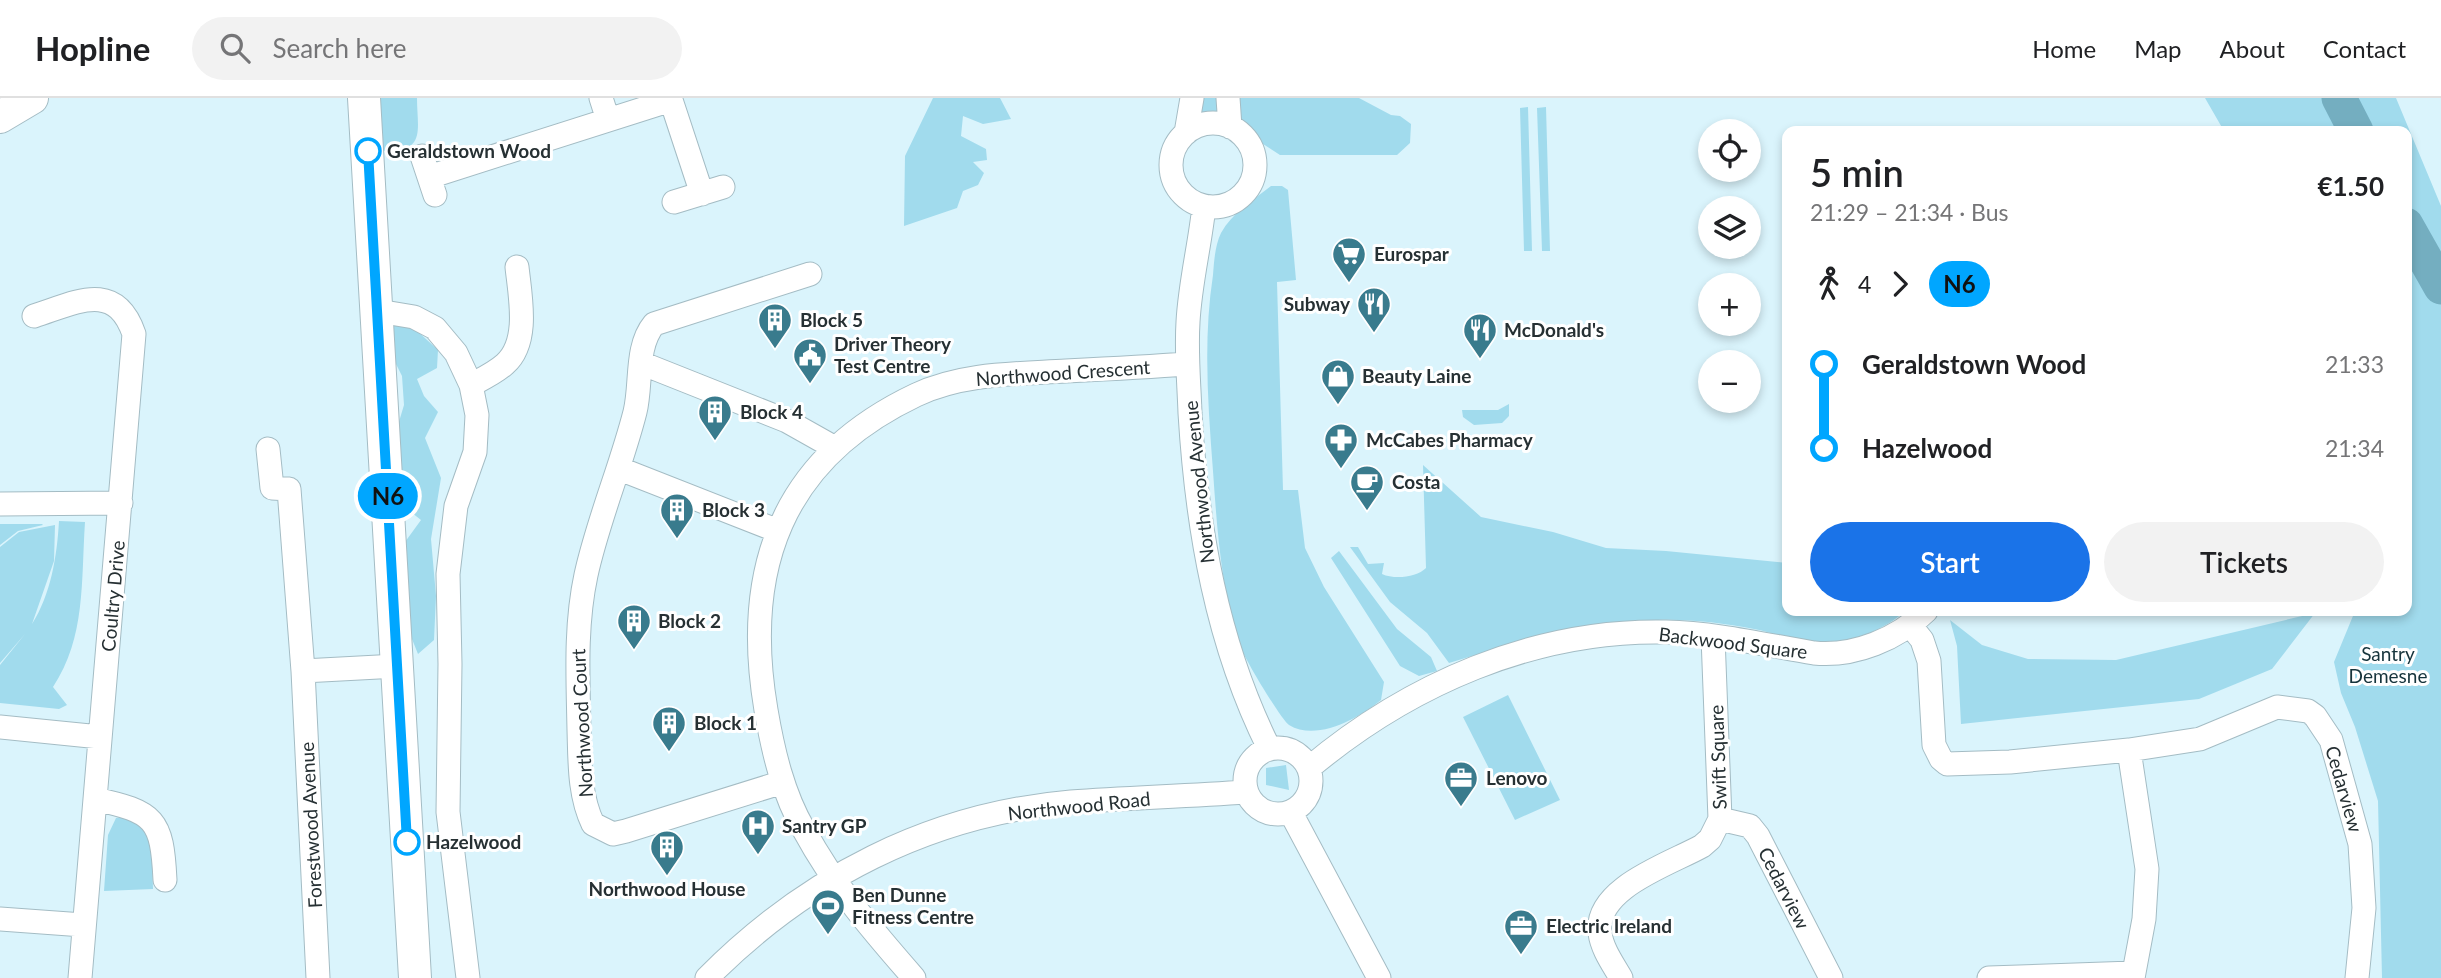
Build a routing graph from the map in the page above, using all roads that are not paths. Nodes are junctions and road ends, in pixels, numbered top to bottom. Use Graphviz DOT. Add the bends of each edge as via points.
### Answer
graph roads {
  1 [pos="32,98"];
  2 [pos="364,98"];
  3 [pos="601,98"];
  4 [pos="1192,98"];
  5 [pos="1228,98"];
  6 [pos="0,117"];
  7 [pos="608,120"];
  8 [pos="1230,127"];
  9 [pos="1186,133"];
  10 [pos="428,176"];
  11 [pos="674,202"];
  12 [pos="1204,206"];
  13 [pos="517,267"];
  14 [pos="810,274"];
  15 [pos="378,311"];
  16 [pos="34,316"];
  17 [pos="641,363"];
  18 [pos="1187,365"];
  19 [pos="471,385"];
  20 [pos="835,448"];
  21 [pos="268,449"];
  22 [pos="621,469"];
  23 [pos="121,503"];
  24 [pos="0,504"];
  25 [pos="778,531"];
  26 [pos="1918,618"];
  27 [pos="1713,637"];
  28 [pos="397,666"];
  29 [pos="303,671"];
  30 [pos="0,727"];
  31 [pos="100,737"];
  32 [pos="1269,748"];
  33 [pos="2129,750"];
  34 [pos="1309,768"];
  35 [pos="783,782"];
  36 [pos="1246,792"];
  37 [pos="95,799"];
  38 [pos="1291,813"];
  39 [pos="1720,819"];
  40 [pos="832,878"];
  41 [pos="165,880"];
  42 [pos="0,919"];
  43 [pos="83,925"];
  44 [pos="2133,975"];
  45 [pos="80,978"];
  46 [pos="318,978"];
  47 [pos="415,978"];
  48 [pos="468,978"];
  49 [pos="707,978"];
  50 [pos="914,978"];
  51 [pos="1379,978"];
  52 [pos="1621,978"];
  53 [pos="1831,978"];
  54 [pos="1989,978"];
  55 [pos="2357,978"];
  1 -- 6 [label="main road"];
  2 -- 15 [label="main road"];
  3 -- 7 [label="street"];
  4 -- 9 [label="street"];
  5 -- 8 [label="street"];
  7 -- 10 [label="street"];
  7 -- 11 [label="street" via="671,100 712,190"];
  8 -- 9 [label="street" via="1207,123"];
  8 -- 12 [label="street" via="1250,144 1255,169 1251,183 1232,203"];
  9 -- 12 [label="street" via="1172,155 1171,169 1182,193"];
  12 -- 18 [label="street, Northwood Avenue" via="1190,287"];
  13 -- 19 [label="street" via="521,327 516,345 508,362"];
  14 -- 17 [label="street, Northwood Court" via="654,324 646,334"];
  15 -- 19 [label="street" via="414,317 435,328 456,354"];
  15 -- 28 [label="main road"];
  16 -- 23 [label="street, Coultry Drive" via="88,298 110,301 127,313 134,334"];
  17 -- 20 [label="street" via="787,421"];
  17 -- 22 [label="street, Northwood Court"];
  18 -- 20 [label="street, Northwood Crescent" via="995,375 952,383 917,394"];
  18 -- 32 [label="street, Northwood Avenue" via="1193,459 1209,574 1234,663"];
  19 -- 48 [label="street" via="477,415 475,452 456,506 448,574 448,812"];
  20 -- 25 [label="street, Northwood Crescent" via="810,472"];
  21 -- 29 [label="street, Forestwood Avenue" via="272,488 289,489"];
  22 -- 25 [label="street"];
  22 -- 35 [label="street, Northwood Court" via="586,575 580,616 580,756 583,794 593,824 613,834"];
  23 -- 24 [label="street"];
  23 -- 31 [label="street, Coultry Drive"];
  25 -- 35 [label="street, Northwood Crescent" via="766,565 758,619 759,670"];
  26 -- 27 [label="street, Backwood Square" via="1872,645 1838,653"];
  26 -- 33 [label="street, Cedarview" via="1926,649 1934,746 1947,764"];
  27 -- 34 [label="street, Backwood Square" via="1666,632 1579,639 1504,656 1466,669 1409,699"];
  27 -- 39 [label="street, Swift Square"];
  28 -- 29 [label="street"];
  28 -- 47 [label="main road"];
  29 -- 46 [label="street, Forestwood Avenue"];
  30 -- 31 [label="street"];
  31 -- 37 [label="street, Coultry Drive"];
  32 -- 34 [label="street" via="1292,750"];
  32 -- 36 [label="street" via="1248,766"];
  33 -- 44 [label="street" via="2147,869 2144,919"];
  33 -- 55 [label="street, Cedarview" via="2200,739 2277,707 2300,708 2315,716 2331,740 2360,844 2364,908"];
  34 -- 38 [label="street" via="1311,784 1306,799"];
  35 -- 40 [label="street, Northwood Crescent" via="803,829"];
  36 -- 38 [label="street" via="1263,811"];
  36 -- 40 [label="street, Northwood Road" via="1071,802 998,814 889,847"];
  37 -- 41 [label="street" via="148,816 163,847"];
  37 -- 43 [label="street, Coultry Drive"];
  38 -- 51 [label="street"];
  39 -- 52 [label="street, Swift Square" via="1702,846 1621,889 1607,902 1600,933"];
  39 -- 53 [label="street, Cedarview" via="1750,826 1758,836"];
  40 -- 49 [label="street, Northwood Road" via="775,917"];
  40 -- 50 [label="street, Northwood Crescent"];
  42 -- 43 [label="street"];
  43 -- 45 [label="street, Coultry Drive"];
  44 -- 54 [label="street"];
}
